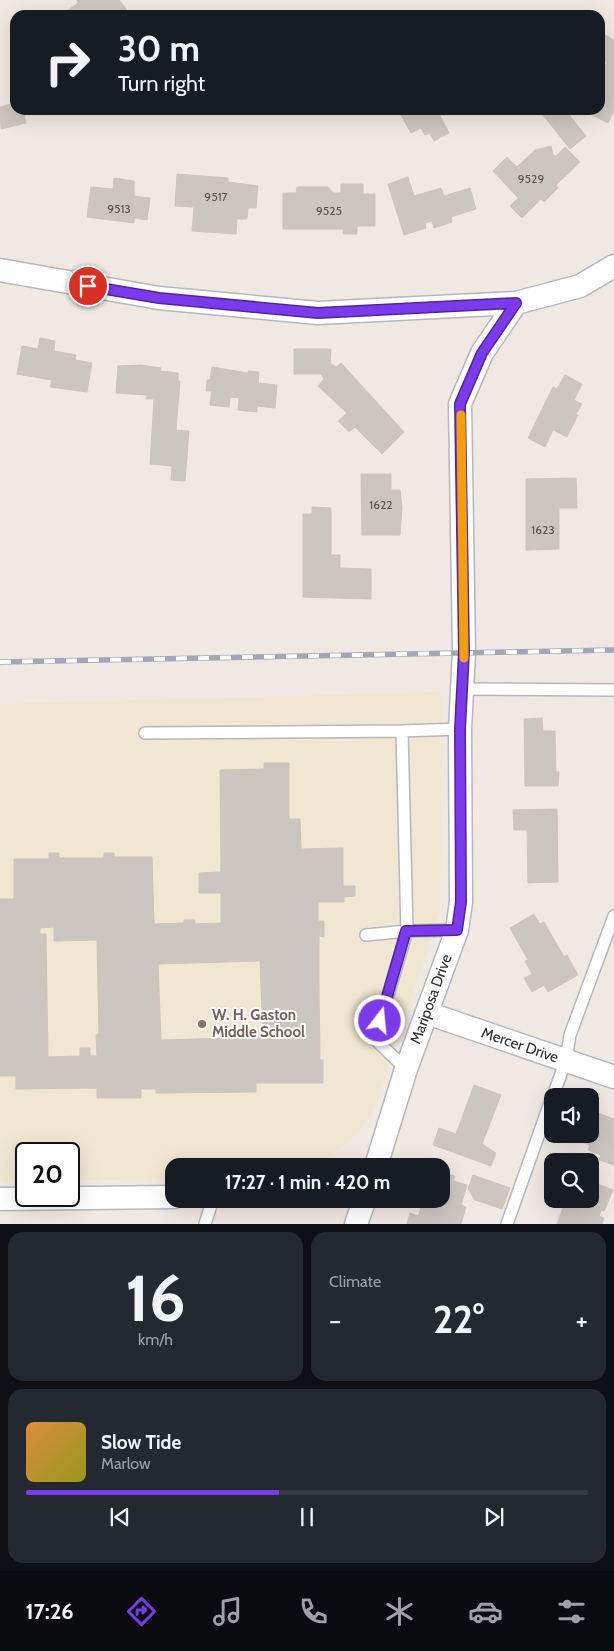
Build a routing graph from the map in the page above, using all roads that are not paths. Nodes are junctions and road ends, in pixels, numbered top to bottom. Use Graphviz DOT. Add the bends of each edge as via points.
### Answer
graph roads {
  1 [pos="614,266"];
  2 [pos="0,270"];
  3 [pos="516,303"];
  4 [pos="462,688"];
  5 [pos="614,690"];
  6 [pos="460,729"];
  7 [pos="402,731"];
  8 [pos="145,733"];
  9 [pos="614,916"];
  10 [pos="457,930"];
  11 [pos="406,931"];
  12 [pos="366,935"];
  13 [pos="427,1013"];
  14 [pos="566,1060"];
  15 [pos="406,1069"];
  16 [pos="614,1076"];
  17 [pos="556,1088"];
  18 [pos="544,1122"];
  19 [pos="378,1158"];
  20 [pos="165,1197"];
  21 [pos="0,1199"];
  22 [pos="210,1208"];
  23 [pos="362,1208"];
  24 [pos="205,1224"];
  25 [pos="356,1224"];
  26 [pos="507,1224"];
  1 -- 3 [label="street" via="580,286"];
  2 -- 3 [label="street" via="159,298 318,313"];
  3 -- 4 [label="street, Mariposa Drive" via="482,353 460,404"];
  4 -- 5 [label="lane"];
  4 -- 6 [label="street, Mariposa Drive"];
  6 -- 7 [label="lane"];
  6 -- 10 [label="street, Mariposa Drive" via="461,902"];
  7 -- 8 [label="lane"];
  7 -- 11 [label="lane"];
  9 -- 14 [label="lane" via="570,1035"];
  10 -- 11 [label="lane"];
  10 -- 13 [label="street, Mariposa Drive"];
  11 -- 12 [label="lane"];
  11 -- 15 [label="lane" via="375,1039"];
  13 -- 14 [label="street, Mercer Drive"];
  13 -- 15 [label="street, Mariposa Drive"];
  14 -- 16 [label="street, Mercer Drive"];
  14 -- 17 [label="lane"];
  15 -- 19 [label="street, Mariposa Drive"];
  18 -- 26 [label="lane"];
  20 -- 21 [label="street"];
  22 -- 24 [label="lane"];
  23 -- 25 [label="street"];
}
